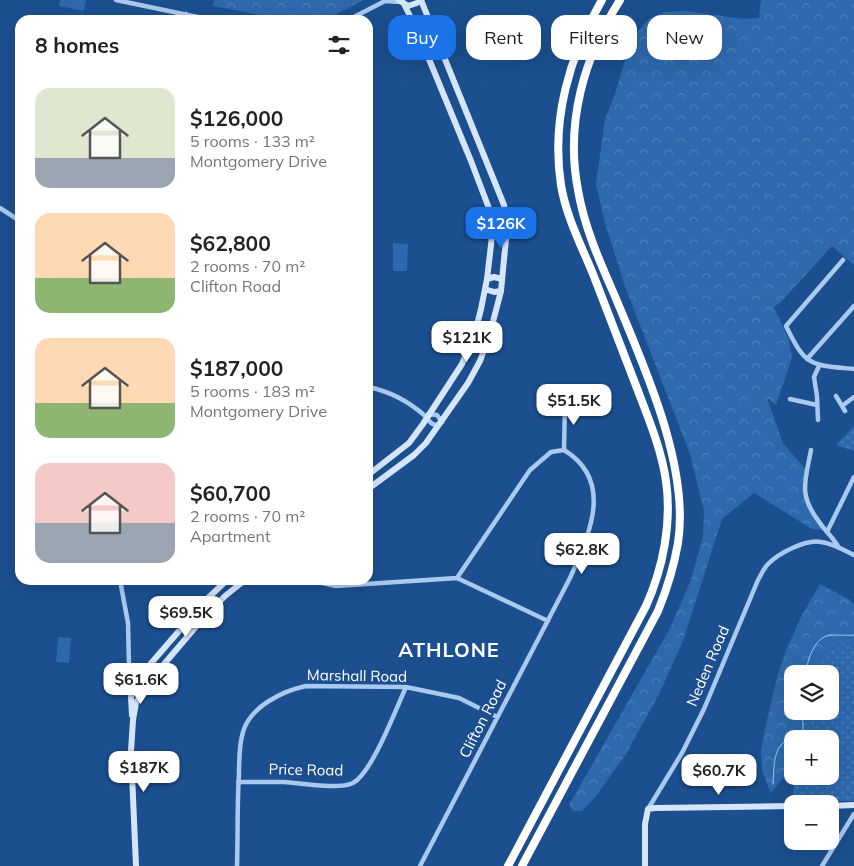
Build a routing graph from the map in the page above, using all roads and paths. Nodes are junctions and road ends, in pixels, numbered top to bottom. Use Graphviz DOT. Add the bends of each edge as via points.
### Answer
graph roads {
  1 [pos="116,0"];
  2 [pos="420,0"];
  3 [pos="602,0"];
  4 [pos="620,0"];
  5 [pos="386,1"];
  6 [pos="401,2"];
  7 [pos="186,14"];
  8 [pos="190,15"];
  9 [pos="358,15"];
  10 [pos="408,15"];
  11 [pos="426,15"];
  12 [pos="429,60"];
  13 [pos="445,60"];
  14 [pos="0,208"];
  15 [pos="15,218"];
  16 [pos="843,260"];
  17 [pos="487,279"];
  18 [pos="502,279"];
  19 [pos="485,289"];
  20 [pos="501,291"];
  21 [pos="854,306"];
  22 [pos="807,359"];
  23 [pos="819,366"];
  24 [pos="854,369"];
  25 [pos="373,388"];
  26 [pos="836,396"];
  27 [pos="854,397"];
  28 [pos="790,399"];
  29 [pos="564,402"];
  30 [pos="817,405"];
  31 [pos="842,406"];
  32 [pos="845,411"];
  33 [pos="426,415"];
  34 [pos="818,420"];
  35 [pos="440,424"];
  36 [pos="564,450"];
  37 [pos="811,450"];
  38 [pos="373,471"];
  39 [pos="854,477"];
  40 [pos="373,485"];
  41 [pos="827,532"];
  42 [pos="839,548"];
  43 [pos="854,555"];
  44 [pos="457,578"];
  45 [pos="373,584"];
  46 [pos="121,585"];
  47 [pos="222,585"];
  48 [pos="239,585"];
  49 [pos="332,585"];
  50 [pos="351,585"];
  51 [pos="198,608"];
  52 [pos="207,615"];
  53 [pos="190,618"];
  54 [pos="548,621"];
  55 [pos="199,623"];
  56 [pos="129,665"];
  57 [pos="140,676"];
  58 [pos="148,684"];
  59 [pos="406,687"];
  60 [pos="131,697"];
  61 [pos="498,717"];
  62 [pos="133,720"];
  63 [pos="238,782"];
  64 [pos="784,806"];
  65 [pos="839,806"];
  66 [pos="854,806"];
  67 [pos="648,809"];
  68 [pos="854,814"];
  69 [pos="136,866"];
  70 [pos="237,866"];
  71 [pos="420,866"];
  72 [pos="508,866"];
  73 [pos="522,866"];
  74 [pos="645,866"];
  75 [pos="822,866"];
  1 -- 7 [label="street"];
  2 -- 6 [label="street" via="413,5"];
  2 -- 11 [label="street"];
  3 -- 72 [label="highway" via="588,24 569,71 558,161 561,186 574,230 657,445 666,481 666,535 659,574 646,606"];
  4 -- 73 [label="highway" via="606,22 586,68 576,117 574,164 588,228 670,443 678,493 678,542 658,611"];
  5 -- 6 [label="street"];
  5 -- 9 [label="street"];
  6 -- 10 [label="street"];
  7 -- 8 [label="street"];
  12 -- 17 [label="street" via="492,218"];
  13 -- 18 [label="street" via="504,205 507,228"];
  14 -- 15 [label="street"];
  16 -- 22 [label="street" via="786,326"];
  17 -- 18 [label="street"];
  17 -- 19 [label="street"];
  18 -- 20 [label="street"];
  19 -- 20 [label="street"];
  19 -- 33 [label="street" via="477,325 462,364"];
  20 -- 35 [label="street" via="480,361"];
  21 -- 22 [label="street"];
  22 -- 23 [label="street"];
  23 -- 24 [label="street"];
  23 -- 30 [label="street" via="814,377"];
  25 -- 33 [label="street" via="394,396"];
  26 -- 31 [label="street"];
  27 -- 31 [label="street"];
  28 -- 30 [label="street"];
  29 -- 36 [label="street"];
  30 -- 34 [label="street"];
  31 -- 32 [label="street"];
  33 -- 35 [label="street" via="433,425"];
  33 -- 35 [label="street" via="437,415"];
  33 -- 38 [label="street" via="409,443"];
  35 -- 40 [label="street" via="414,454"];
  36 -- 44 [label="street" via="551,452 530,470"];
  36 -- 54 [label="street, Clifton Road" via="581,463 587,473 592,484 594,512 590,533"];
  37 -- 41 [label="street" via="805,495 809,509"];
  39 -- 41 [label="street"];
  41 -- 42 [label="street"];
  42 -- 43 [label="street, Neden Road"];
  42 -- 67 [label="street, Neden Road" via="826,542 812,541 767,565 704,709"];
  44 -- 45 [label="street"];
  44 -- 54 [label="street"];
  46 -- 56 [label="street" via="128,623"];
  47 -- 51 [label="street"];
  48 -- 52 [label="street"];
  49 -- 50 [label="street"];
  51 -- 52 [label="street"];
  51 -- 53 [label="street"];
  52 -- 55 [label="street"];
  53 -- 55 [label="street"];
  53 -- 57 [label="street"];
  54 -- 61 [label="street, Clifton Road"];
  55 -- 58 [label="street"];
  56 -- 57 [label="street"];
  56 -- 60 [label="street"];
  57 -- 58 [label="street"];
  57 -- 60 [label="street"];
  58 -- 62 [label="street" via="138,699"];
  59 -- 61 [label="street, Marshall Road" via="459,698"];
  59 -- 63 [label="street, Price Road" via="368,768 352,783 339,786"];
  59 -- 63 [label="street, Marshall Road" via="306,686 282,694 249,719 240,747"];
  60 -- 62 [label="street"];
  61 -- 71 [label="street, Clifton Road"];
  62 -- 69 [label="street" via="131,752"];
  63 -- 70 [label="street, Marshall Road"];
  64 -- 67 [label="street"];
  65 -- 66 [label="street"];
  67 -- 74 [label="street, Neden Road"];
  68 -- 75 [label="street"];
}
